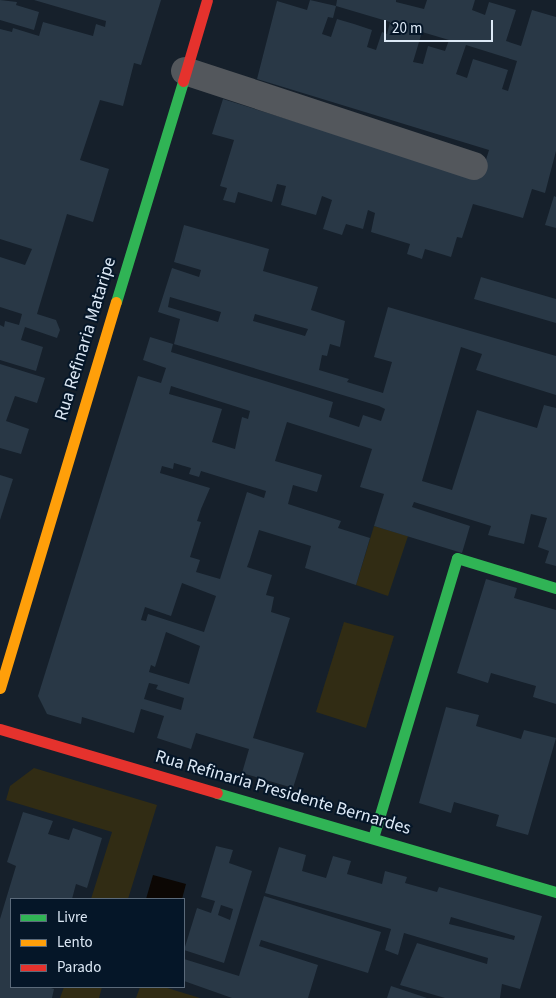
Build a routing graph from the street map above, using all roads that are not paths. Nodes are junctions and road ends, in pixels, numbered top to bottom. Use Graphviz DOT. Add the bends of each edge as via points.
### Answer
graph roads {
  1 [pos="207,0"];
  2 [pos="185,71"];
  3 [pos="474,166"];
  4 [pos="556,588"];
  5 [pos="0,688"];
  6 [pos="0,728"];
  7 [pos="373,838"];
  8 [pos="556,892"];
  1 -- 2 [label="street, Rua Refinaria Mataripe"];
  2 -- 3 [label="street"];
  2 -- 5 [label="street, Rua Refinaria Mataripe"];
  4 -- 7 [label="street" via="457,558"];
  6 -- 7 [label="street, Rua Refinaria Presidente Bernardes"];
  7 -- 8 [label="street, Rua Refinaria Presidente Bernardes"];
}
